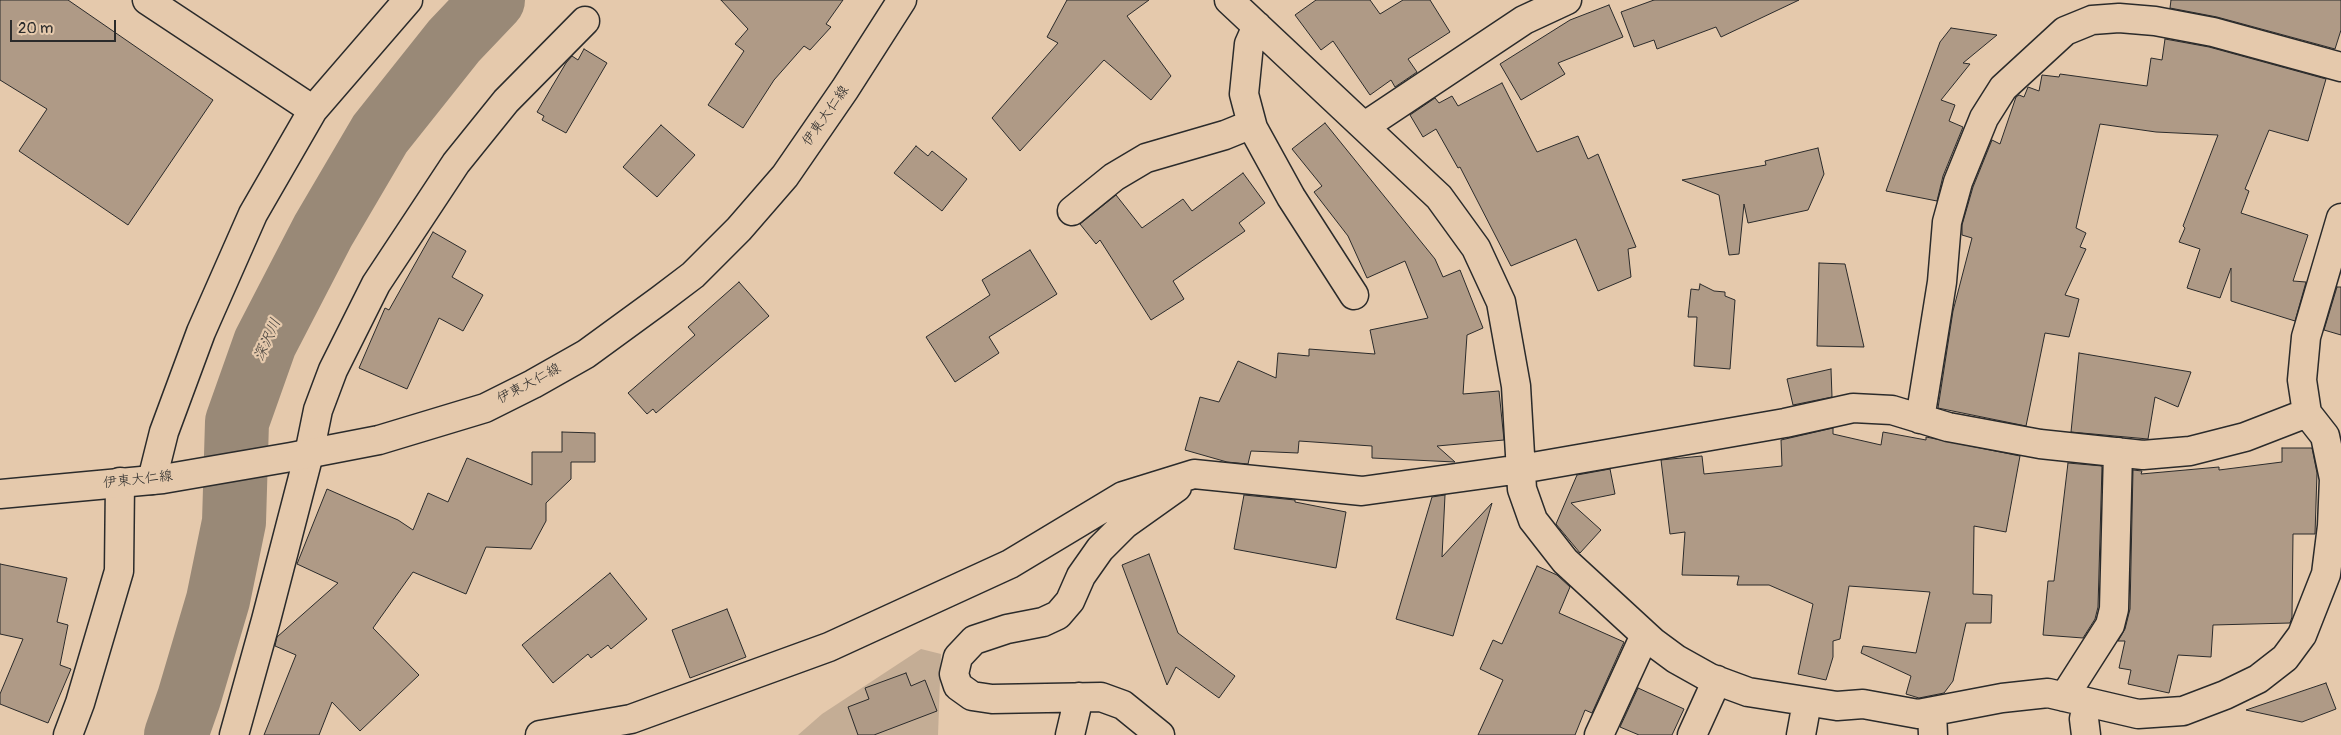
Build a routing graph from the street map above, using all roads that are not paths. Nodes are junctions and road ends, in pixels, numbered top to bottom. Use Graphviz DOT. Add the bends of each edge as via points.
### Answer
graph roads {
  1 [pos="147,0"];
  2 [pos="408,0"];
  3 [pos="902,0"];
  4 [pos="1567,0"];
  5 [pos="1234,2"];
  6 [pos="585,22"];
  7 [pos="1257,26"];
  8 [pos="2341,67"];
  9 [pos="313,110"];
  10 [pos="1252,124"];
  11 [pos="1365,126"];
  12 [pos="1072,211"];
  13 [pos="2341,218"];
  14 [pos="1354,295"];
  15 [pos="2307,413"];
  16 [pos="1920,419"];
  17 [pos="2118,452"];
  18 [pos="300,456"];
  19 [pos="1521,469"];
  20 [pos="1194,474"];
  21 [pos="157,479"];
  22 [pos="120,482"];
  23 [pos="0,494"];
  24 [pos="1645,635"];
  25 [pos="1717,680"];
  26 [pos="1079,697"];
  27 [pos="2076,701"];
  28 [pos="1807,702"];
  29 [pos="1932,724"];
  30 [pos="68,735"];
  31 [pos="234,735"];
  32 [pos="540,735"];
  33 [pos="1070,735"];
  34 [pos="1160,735"];
  35 [pos="1600,735"];
  36 [pos="1692,735"];
  37 [pos="1802,735"];
  38 [pos="2086,735"];
  1 -- 9 [label="street"];
  2 -- 9 [label="street"];
  3 -- 18 [label="street, 伊東大仁線" via="785,176 693,275 586,354 485,408 379,440"];
  4 -- 11 [label="street" via="1524,20"];
  5 -- 7 [label="street"];
  6 -- 18 [label="street" via="506,101 456,163 376,284 333,370"];
  7 -- 10 [label="street" via="1249,44 1244,94"];
  7 -- 11 [label="street"];
  8 -- 16 [label="street" via="2213,32 2155,21 2092,20 2066,31 2003,88 1984,118 1958,182 1947,222 1942,282"];
  9 -- 21 [label="street" via="254,214 201,332 164,432"];
  10 -- 12 [label="street" via="1146,158 1114,177"];
  10 -- 14 [label="street" via="1291,197"];
  11 -- 19 [label="street" via="1439,197 1476,248 1501,302 1516,386"];
  13 -- 15 [label="street" via="2306,337 2302,380"];
  15 -- 17 [label="street" via="2246,437 2190,451 2143,455"];
  15 -- 27 [label="street" via="2325,436 2334,479 2332,526 2326,574 2302,635 2285,658 2258,679 2225,696 2183,711 2138,714"];
  16 -- 17 [label="street" via="2040,444"];
  16 -- 19 [label="street" via="1892,410 1853,408"];
  17 -- 27 [label="street" via="2114,609"];
  18 -- 21 [label="street, 伊東大仁線"];
  18 -- 31 [label="street"];
  19 -- 20 [label="street" via="1362,491"];
  19 -- 24 [label="street" via="1522,488 1533,520 1565,561"];
  20 -- 26 [label="street" via="1125,524 1100,549 1081,576 1070,602 1058,615 974,640 958,657 954,674 958,686 972,696 992,699"];
  20 -- 32 [label="street" via="1123,496 1010,564 829,647 631,719"];
  21 -- 22 [label="street, 伊東大仁線"];
  22 -- 23 [label="street, 伊東大仁線"];
  22 -- 30 [label="street" via="119,571"];
  24 -- 25 [label="street" via="1676,659"];
  24 -- 35 [label="street"];
  25 -- 28 [label="street" via="1748,692"];
  25 -- 36 [label="street"];
  26 -- 33 [label="street"];
  26 -- 34 [label="street" via="1101,697 1124,705"];
  27 -- 29 [label="street" via="2048,693 2002,698"];
  27 -- 38 [label="street" via="2084,719"];
  28 -- 29 [label="street" via="1836,706 1863,704 1918,714"];
  28 -- 37 [label="street"];
}
